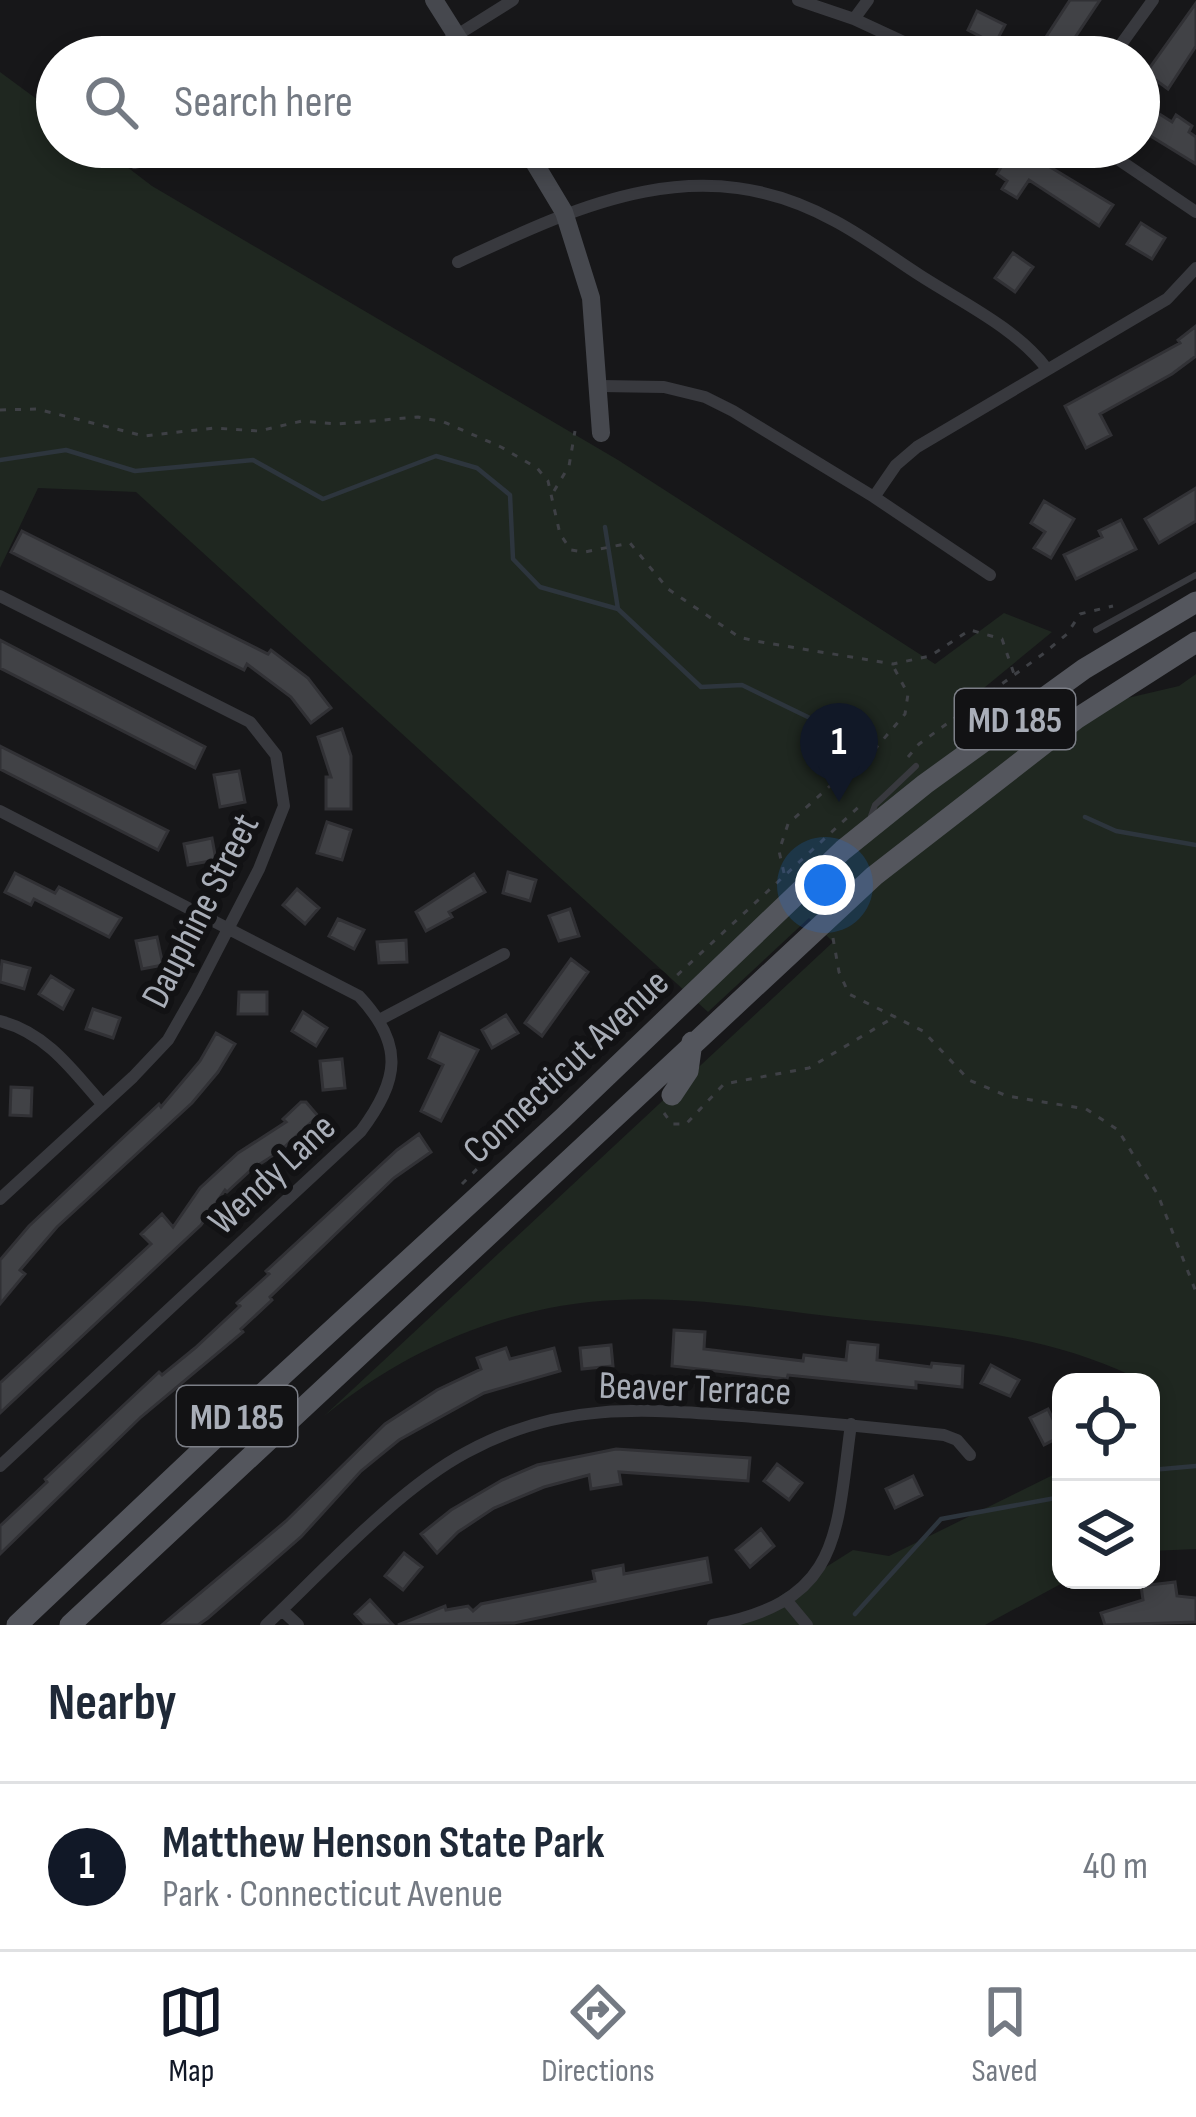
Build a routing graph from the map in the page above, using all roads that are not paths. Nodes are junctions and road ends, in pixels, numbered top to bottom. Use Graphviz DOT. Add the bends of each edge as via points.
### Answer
graph roads {
  1 [pos="434,0"];
  2 [pos="513,0"];
  3 [pos="797,0"];
  4 [pos="868,0"];
  5 [pos="1153,0"];
  6 [pos="854,20"];
  7 [pos="458,36"];
  8 [pos="889,36"];
  9 [pos="1127,36"];
  10 [pos="538,168"];
  11 [pos="1131,168"];
  12 [pos="564,212"];
  13 [pos="1196,212"];
  14 [pos="458,262"];
  15 [pos="1196,268"];
  16 [pos="1046,369"];
  17 [pos="601,386"];
  18 [pos="601,433"];
  19 [pos="874,497"];
  20 [pos="990,575"];
  21 [pos="1196,575"];
  22 [pos="0,596"];
  23 [pos="1196,602"];
  24 [pos="1096,630"];
  25 [pos="1196,642"];
  26 [pos="916,766"];
  27 [pos="0,812"];
  28 [pos="865,832"];
  29 [pos="227,928"];
  30 [pos="504,953"];
  31 [pos="381,1019"];
  32 [pos="0,1021"];
  33 [pos="692,1042"];
  34 [pos="672,1095"];
  35 [pos="101,1104"];
  36 [pos="562,1118"];
  37 [pos="585,1142"];
  38 [pos="0,1199"];
  39 [pos="851,1424"];
  40 [pos="970,1455"];
  41 [pos="0,1466"];
  42 [pos="787,1601"];
  43 [pos="282,1610"];
  44 [pos="17,1625"];
  45 [pos="70,1625"];
  46 [pos="266,1625"];
  47 [pos="298,1625"];
  48 [pos="712,1625"];
  49 [pos="807,1625"];
  1 -- 7 [label="street"];
  2 -- 7 [label="street"];
  3 -- 6 [label="street"];
  4 -- 6 [label="street"];
  5 -- 9 [label="street"];
  6 -- 8 [label="street"];
  10 -- 12 [label="street"];
  11 -- 13 [label="street"];
  12 -- 14 [label="street"];
  12 -- 16 [label="street" via="682,186 742,189 798,205 999,327"];
  12 -- 17 [label="street" via="591,298"];
  15 -- 16 [label="street" via="1167,299"];
  16 -- 19 [label="street" via="917,447"];
  17 -- 18 [label="street"];
  17 -- 19 [label="street" via="705,397"];
  19 -- 20 [label="street"];
  21 -- 24 [label="lane"];
  22 -- 29 [label="street, Dauphine Street" via="250,722 277,755 284,806"];
  23 -- 28 [label="main road, Connecticut Avenue / MD 185" via="1084,669"];
  25 -- 33 [label="main road, Connecticut Avenue / MD 185" via="1076,719 874,876"];
  26 -- 28 [label="lane" via="875,805"];
  27 -- 29 [label="street"];
  28 -- 36 [label="main road, Connecticut Avenue / MD 185" via="836,843"];
  29 -- 31 [label="street" via="347,989"];
  29 -- 35 [label="street, Dauphine Street" via="168,1040"];
  30 -- 31 [label="street"];
  31 -- 41 [label="street, Wendy Lane" via="391,1075 361,1132"];
  32 -- 35 [label="street" via="55,1050"];
  33 -- 34 [label="main road" via="688,1071"];
  33 -- 37 [label="main road, Connecticut Avenue / MD 185"];
  35 -- 38 [label="street, Dauphine Street"];
  36 -- 37 [label="main road"];
  36 -- 44 [label="main road, Connecticut Avenue / MD 185"];
  37 -- 45 [label="main road, Connecticut Avenue / MD 185"];
  39 -- 40 [label="street, Beaver Terrace" via="944,1435"];
  39 -- 42 [label="street" via="835,1541"];
  39 -- 43 [label="street, Beaver Terrace" via="632,1408 530,1424 425,1478"];
  42 -- 48 [label="street"];
  42 -- 49 [label="street"];
  43 -- 46 [label="street, Beaver Terrace"];
  43 -- 47 [label="street"];
}
